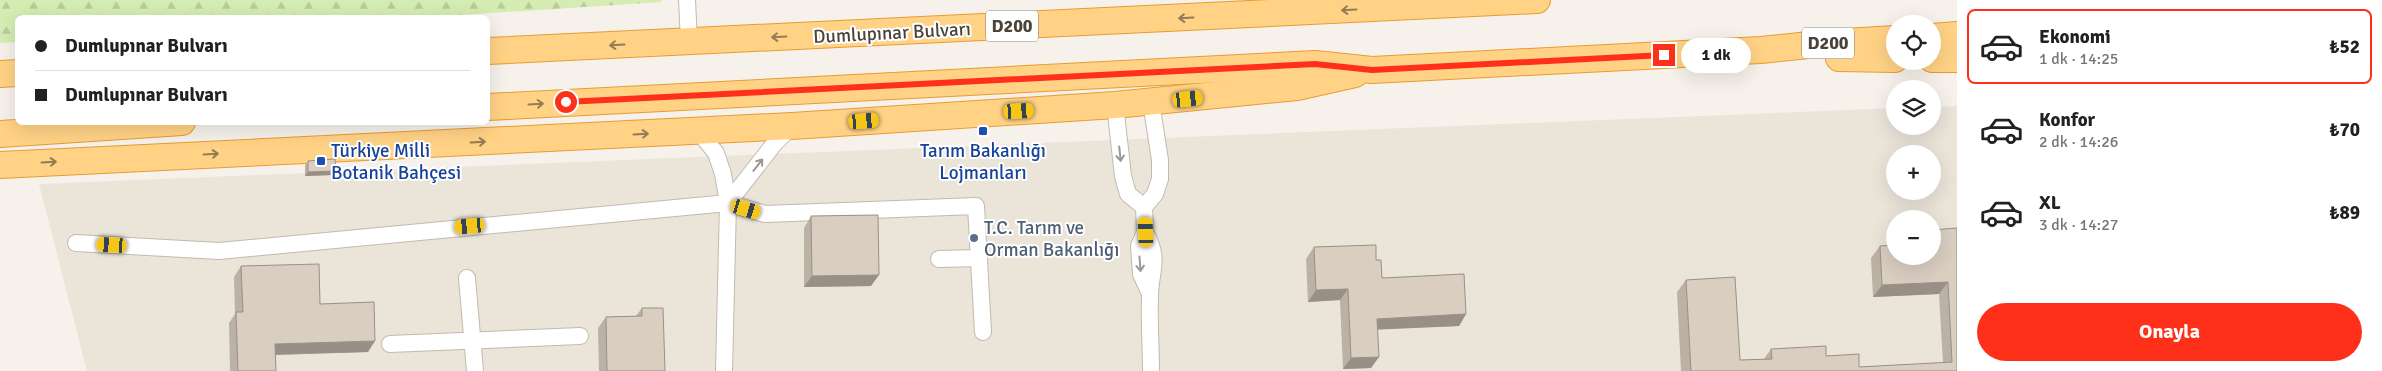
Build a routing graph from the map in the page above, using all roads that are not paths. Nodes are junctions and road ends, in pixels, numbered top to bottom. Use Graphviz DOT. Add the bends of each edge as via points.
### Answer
graph roads {
  1 [pos="687,0"];
  2 [pos="1537,0"];
  3 [pos="1460,2"];
  4 [pos="1957,35"];
  5 [pos="1941,36"];
  6 [pos="1886,40"];
  7 [pos="689,42"];
  8 [pos="1761,50"];
  9 [pos="490,51"];
  10 [pos="1886,58"];
  11 [pos="1941,59"];
  12 [pos="1957,59"];
  13 [pos="1372,70"];
  14 [pos="0,74"];
  15 [pos="15,74"];
  16 [pos="1151,102"];
  17 [pos="1115,105"];
  18 [pos="490,107"];
  19 [pos="136,125"];
  20 [pos="792,126"];
  21 [pos="698,131"];
  22 [pos="0,134"];
  23 [pos="0,165"];
  24 [pos="728,203"];
  25 [pos="1144,207"];
  26 [pos="76,243"];
  27 [pos="978,258"];
  28 [pos="939,259"];
  29 [pos="467,278"];
  30 [pos="983,332"];
  31 [pos="580,336"];
  32 [pos="473,340"];
  33 [pos="390,344"];
  34 [pos="475,371"];
  35 [pos="724,371"];
  36 [pos="1151,371"];
  1 -- 7 [label="street"];
  2 -- 3 [label="highway, Dumlupınar Bulvarı / D200"];
  3 -- 7 [label="highway, Dumlupınar Bulvarı / D200, one-way"];
  4 -- 5 [label="highway"];
  6 -- 8 [label="highway, D200"];
  7 -- 9 [label="highway, Dumlupınar Bulvarı / D200, one-way"];
  8 -- 10 [label="highway" via="1828,58"];
  8 -- 13 [label="highway, D200"];
  11 -- 12 [label="highway"];
  13 -- 16 [label="highway" via="1296,87"];
  18 -- 13 [label="highway, D200, one-way" via="1315,64"];
  14 -- 15 [label="highway"];
  16 -- 17 [label="highway"];
  16 -- 25 [label="street" via="1160,179 1155,194"];
  17 -- 20 [label="highway"];
  17 -- 25 [label="street, one-way" via="1128,194"];
  19 -- 22 [label="highway"];
  20 -- 21 [label="highway"];
  24 -- 20 [label="street, one-way"];
  23 -- 21 [label="highway, one-way"];
  21 -- 24 [label="street" via="716,153"];
  24 -- 26 [label="street" via="219,251"];
  24 -- 27 [label="street" via="765,214 976,206"];
  24 -- 35 [label="street"];
  25 -- 36 [label="street" via="1146,232 1153,246"];
  27 -- 28 [label="street"];
  27 -- 30 [label="street"];
  29 -- 32 [label="street"];
  31 -- 32 [label="street"];
  32 -- 33 [label="street"];
  32 -- 34 [label="street"];
}
